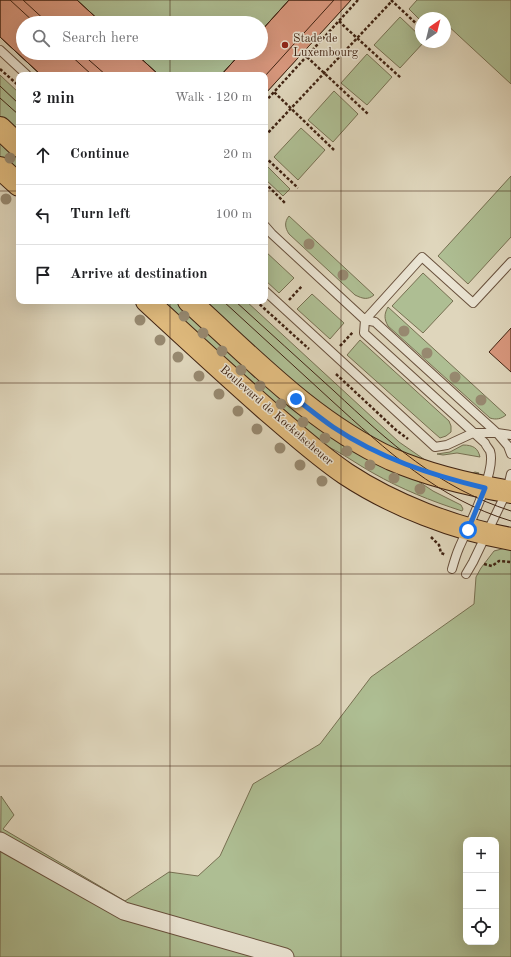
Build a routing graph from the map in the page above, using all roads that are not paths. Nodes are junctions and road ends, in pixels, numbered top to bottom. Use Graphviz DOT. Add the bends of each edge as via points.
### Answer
graph roads {
  1 [pos="0,50"];
  2 [pos="24,72"];
  3 [pos="0,128"];
  4 [pos="16,143"];
  5 [pos="0,168"];
  6 [pos="16,182"];
  7 [pos="268,229"];
  8 [pos="511,262"];
  9 [pos="268,294"];
  10 [pos="150,304"];
  11 [pos="192,304"];
  12 [pos="365,320"];
  13 [pos="473,433"];
  14 [pos="498,433"];
  15 [pos="511,435"];
  16 [pos="511,454"];
  17 [pos="510,486"];
  18 [pos="485,488"];
  19 [pos="477,532"];
  20 [pos="511,538"];
  21 [pos="452,569"];
  22 [pos="466,574"];
  23 [pos="0,841"];
  24 [pos="285,957"];
  1 -- 2 [label="lane"];
  3 -- 4 [label="main road"];
  5 -- 6 [label="main road"];
  7 -- 12 [label="lane"];
  8 -- 12 [label="lane" via="473,303 422,257"];
  9 -- 13 [label="lane" via="435,447"];
  10 -- 19 [label="main road, Boulevard de Kockelscheuer" via="315,452 380,493 413,509"];
  11 -- 18 [label="main road, Boulevard de Kockelscheuer" via="296,399 333,427 393,460 448,479"];
  12 -- 13 [label="lane" via="364,333"];
  12 -- 14 [label="lane" via="375,322"];
  13 -- 14 [label="lane"];
  13 -- 18 [label="lane" via="490,451"];
  14 -- 15 [label="lane"];
  14 -- 16 [label="lane"];
  17 -- 18 [label="main road, Boulevard de Kockelscheuer"];
  17 -- 19 [label="lane"];
  18 -- 19 [label="lane"];
  19 -- 20 [label="main road, Boulevard de Kockelscheuer"];
  19 -- 21 [label="lane" via="458,549"];
  19 -- 22 [label="lane" via="474,562"];
  23 -- 24 [label="street" via="124,911"];
}
